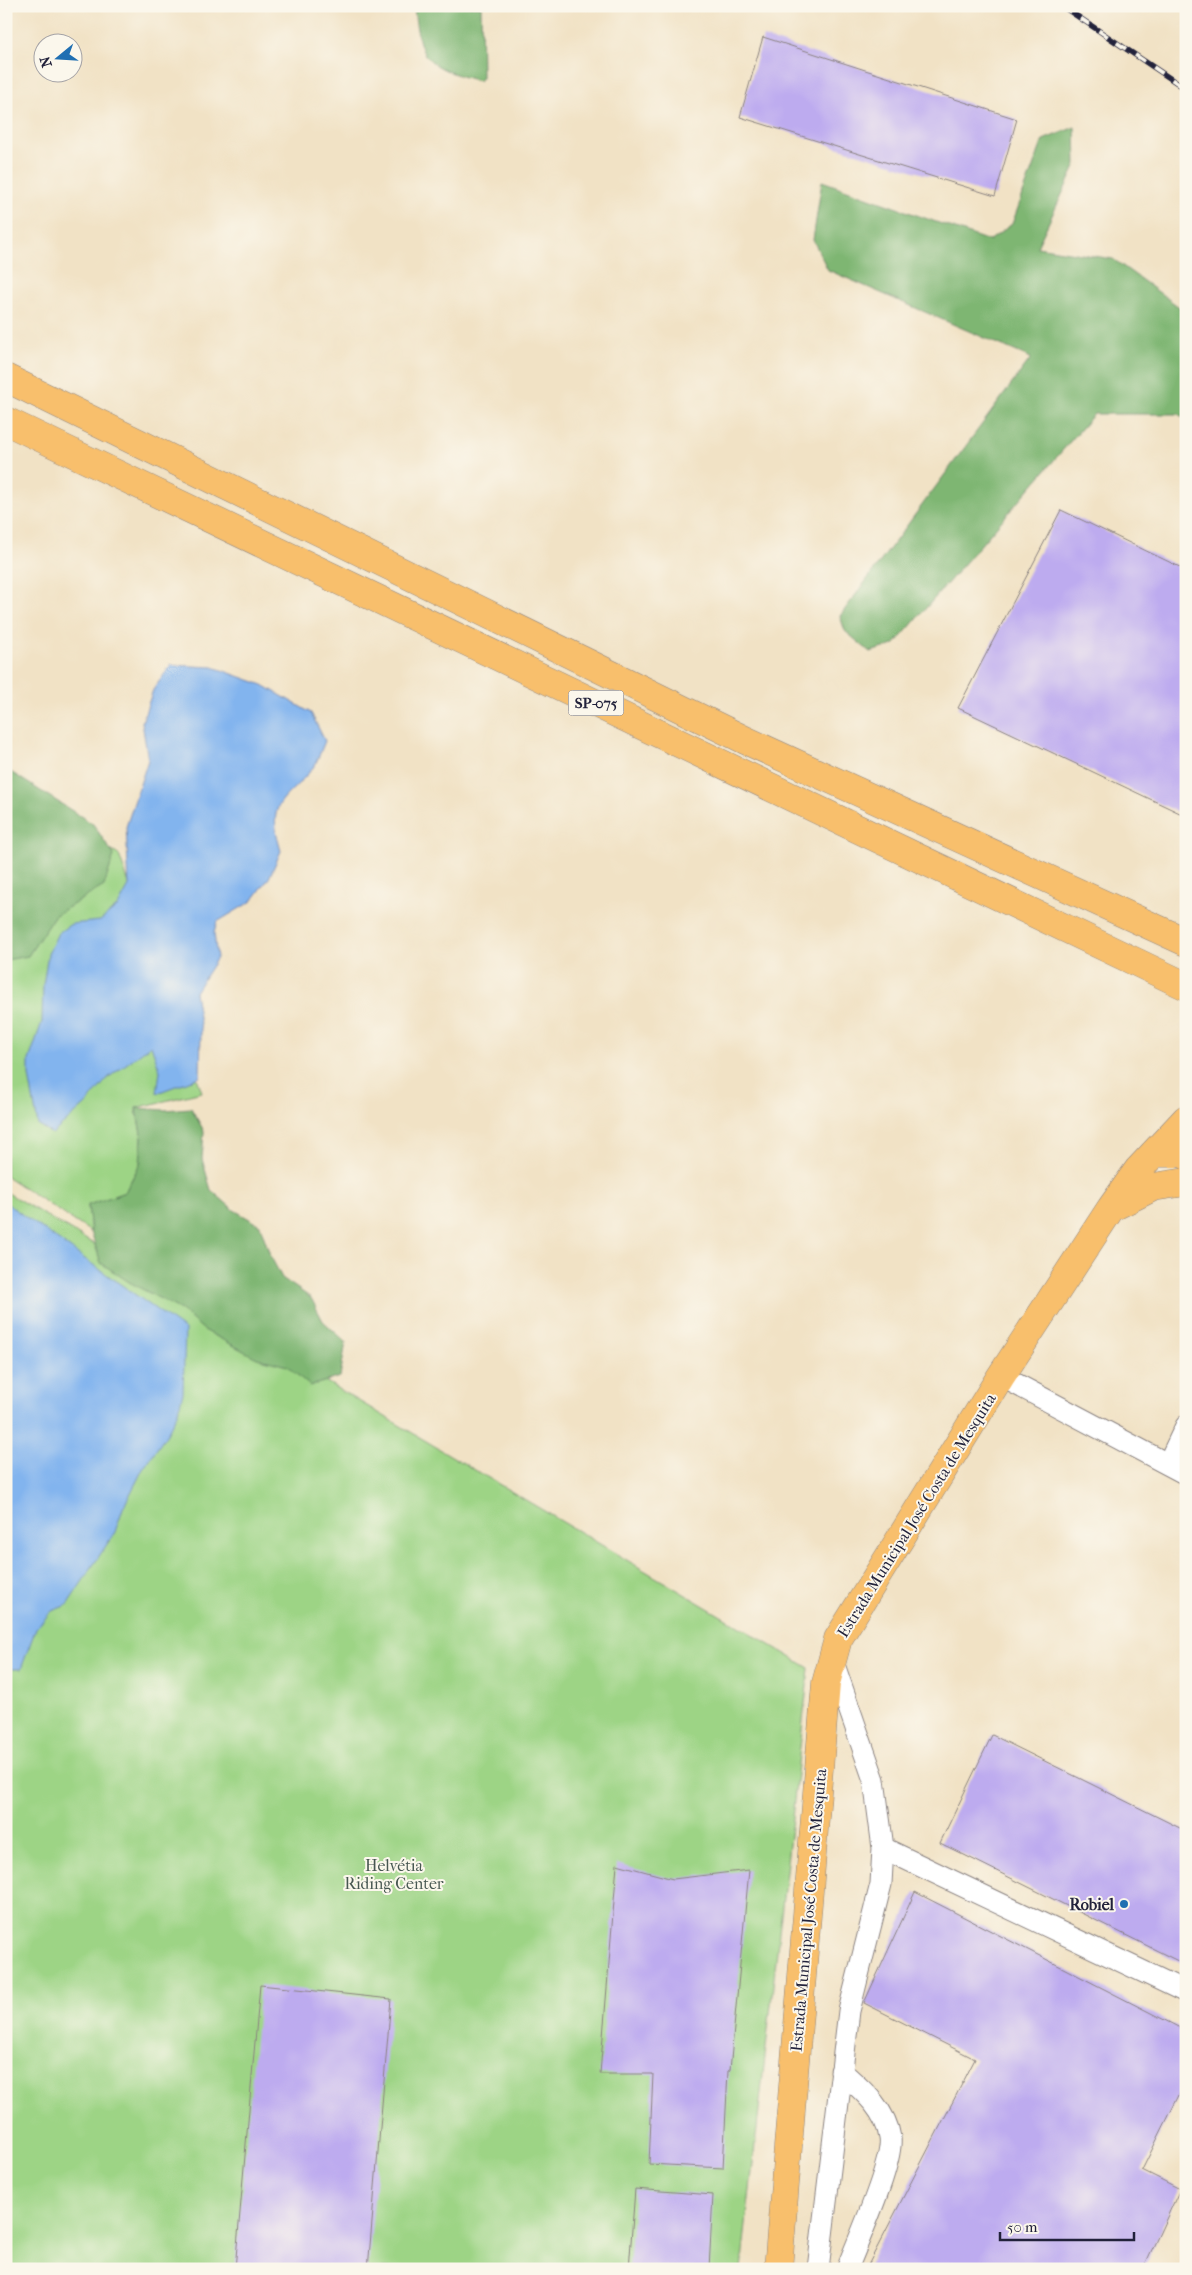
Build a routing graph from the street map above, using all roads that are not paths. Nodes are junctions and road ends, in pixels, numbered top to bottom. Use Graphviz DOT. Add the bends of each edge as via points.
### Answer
graph roads {
  1 [pos="6,378"];
  2 [pos="6,421"];
  3 [pos="1186,942"];
  4 [pos="1186,986"];
  5 [pos="1186,1119"];
  6 [pos="1154,1153"];
  7 [pos="1186,1155"];
  8 [pos="1186,1177"];
  9 [pos="1186,1182"];
  10 [pos="1111,1208"];
  11 [pos="1001,1376"];
  12 [pos="1186,1426"];
  13 [pos="1177,1469"];
  14 [pos="832,1659"];
  15 [pos="883,1848"];
  16 [pos="1186,1992"];
  17 [pos="841,2071"];
  18 [pos="778,2269"];
  19 [pos="818,2269"];
  20 [pos="847,2269"];
  1 -- 3 [label="main road, SP-075" via="745,740"];
  2 -- 4 [label="main road, SP-075"];
  5 -- 6 [label="main road, Estrada Municipal José Costa de Mesquita"];
  6 -- 7 [label="main road"];
  6 -- 8 [label="main road" via="1169,1168"];
  6 -- 10 [label="main road, Estrada Municipal José Costa de Mesquita"];
  9 -- 10 [label="main road" via="1153,1187"];
  10 -- 11 [label="main road, Estrada Municipal José Costa de Mesquita"];
  11 -- 13 [label="lane"];
  11 -- 14 [label="main road, Estrada Municipal José Costa de Mesquita" via="838,1639"];
  12 -- 13 [label="lane"];
  14 -- 15 [label="lane" via="874,1780"];
  14 -- 18 [label="main road, Estrada Municipal José Costa de Mesquita" via="826,1684"];
  15 -- 16 [label="lane"];
  15 -- 17 [label="lane" via="881,1884 849,2011"];
  17 -- 19 [label="lane"];
  17 -- 20 [label="lane" via="873,2101 891,2139 884,2172"];
}
